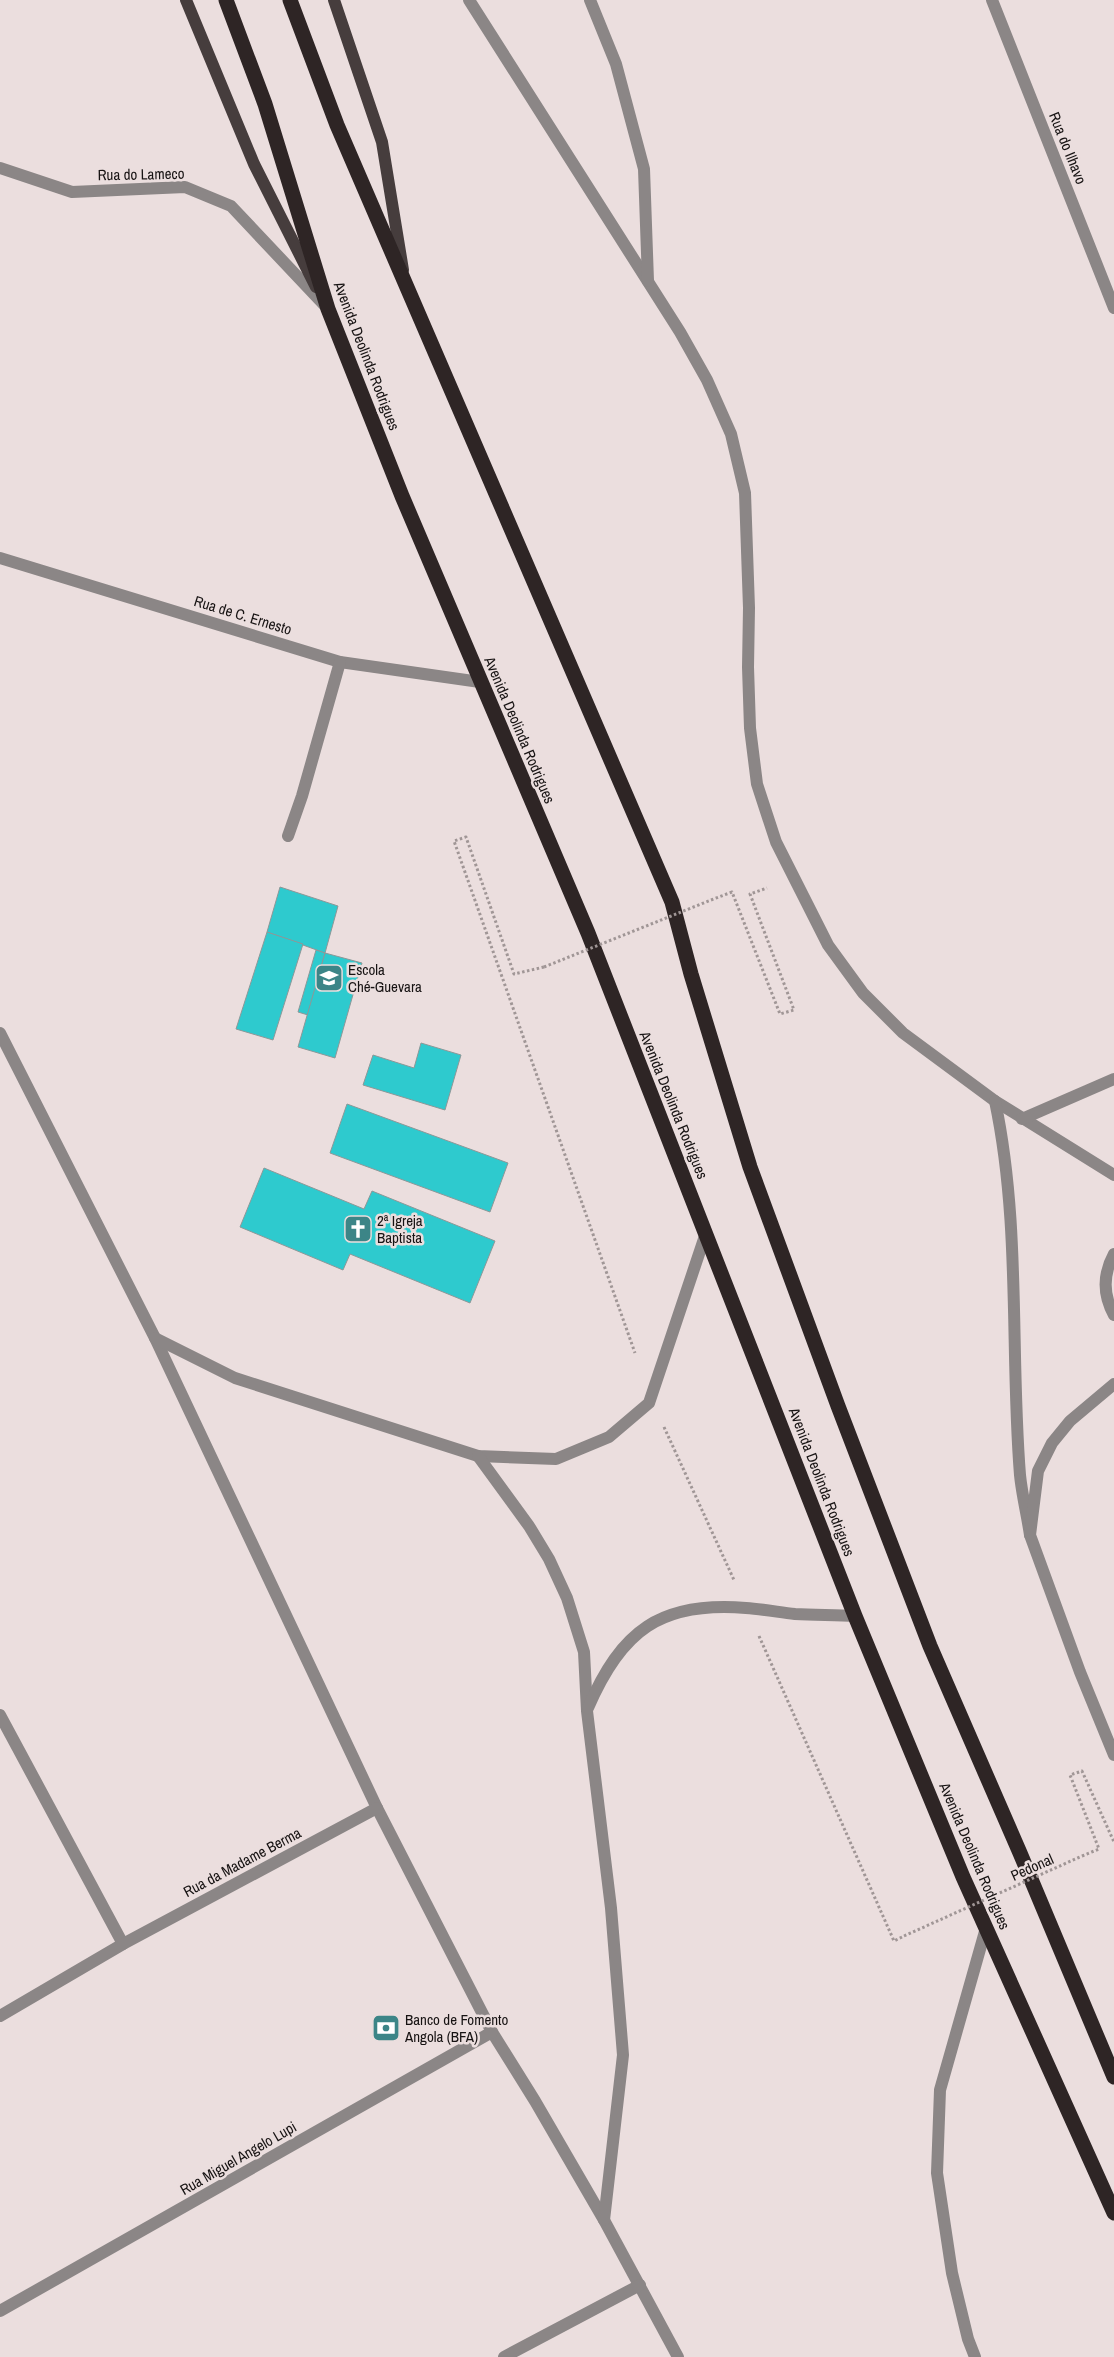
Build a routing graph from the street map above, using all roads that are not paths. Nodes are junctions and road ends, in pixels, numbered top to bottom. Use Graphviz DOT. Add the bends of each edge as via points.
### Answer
graph roads {
  1 [pos="186,0"];
  2 [pos="226,0"];
  3 [pos="290,0"];
  4 [pos="334,0"];
  5 [pos="469,0"];
  6 [pos="590,0"];
  7 [pos="992,0"];
  8 [pos="0,168"];
  9 [pos="648,281"];
  10 [pos="406,287"];
  11 [pos="1114,308"];
  12 [pos="328,309"];
  13 [pos="0,558"];
  14 [pos="340,662"];
  15 [pos="480,682"];
  16 [pos="288,836"];
  17 [pos="0,1033"];
  18 [pos="1114,1079"];
  19 [pos="995,1101"];
  20 [pos="1022,1119"];
  21 [pos="1114,1174"];
  22 [pos="706,1233"];
  23 [pos="1114,1254"];
  24 [pos="1114,1315"];
  25 [pos="155,1338"];
  26 [pos="1114,1384"];
  27 [pos="478,1456"];
  28 [pos="1030,1535"];
  29 [pos="856,1616"];
  30 [pos="587,1711"];
  31 [pos="0,1714"];
  32 [pos="1114,1755"];
  33 [pos="377,1808"];
  34 [pos="986,1928"];
  35 [pos="123,1944"];
  36 [pos="0,2016"];
  37 [pos="492,2032"];
  38 [pos="1114,2077"];
  39 [pos="1114,2213"];
  40 [pos="604,2220"];
  41 [pos="640,2285"];
  42 [pos="0,2312"];
  43 [pos="504,2357"];
  44 [pos="678,2357"];
  45 [pos="975,2357"];
  1 -- 12 [label="main road" via="254,164"];
  2 -- 12 [label="highway, Avenida Deolinda Rodrigues" via="265,104"];
  3 -- 10 [label="highway" via="337,125"];
  4 -- 10 [label="main road" via="382,142"];
  5 -- 9 [label="street"];
  6 -- 9 [label="street" via="616,64 644,169"];
  7 -- 11 [label="street, Rua do Ilhavo"];
  8 -- 12 [label="street, Rua do Lameco" via="72,192 185,187 231,206"];
  9 -- 19 [label="street" via="698,364 731,434 745,493 750,728 757,784 776,842 828,945 863,993 903,1033"];
  10 -- 38 [label="highway" via="672,902 750,1167 838,1406 930,1646"];
  12 -- 15 [label="highway, Avenida Deolinda Rodrigues"];
  13 -- 14 [label="street, Rua de C. Ernesto"];
  14 -- 15 [label="street, Rua de C. Ernesto"];
  14 -- 16 [label="street"];
  15 -- 22 [label="highway, Avenida Deolinda Rodrigues" via="588,933"];
  17 -- 25 [label="street"];
  18 -- 20 [label="street"];
  19 -- 20 [label="street"];
  19 -- 28 [label="street" via="1004,1144 1013,1260 1020,1476"];
  20 -- 21 [label="street"];
  22 -- 27 [label="street" via="649,1402 609,1436 556,1459"];
  22 -- 29 [label="highway, Avenida Deolinda Rodrigues"];
  23 -- 24 [label="street" via="1104,1286"];
  25 -- 27 [label="street" via="235,1378"];
  25 -- 33 [label="street"];
  26 -- 28 [label="street" via="1070,1421 1052,1443 1038,1472"];
  27 -- 30 [label="street" via="529,1526 567,1598 584,1652"];
  28 -- 32 [label="street"];
  29 -- 30 [label="street" via="715,1606 684,1610 660,1618 614,1658 601,1678"];
  29 -- 34 [label="highway, Avenida Deolinda Rodrigues" via="962,1877"];
  30 -- 40 [label="street" via="611,1908 623,2055"];
  31 -- 35 [label="street"];
  33 -- 35 [label="street, Rua da Madame Berma"];
  33 -- 37 [label="street"];
  34 -- 39 [label="highway, Avenida Deolinda Rodrigues"];
  34 -- 45 [label="street" via="940,2090 937,2174 952,2273"];
  35 -- 36 [label="street, Rua da Madame Berma"];
  37 -- 40 [label="street"];
  37 -- 42 [label="street, Rua Miguel Angelo Lupi"];
  40 -- 41 [label="street"];
  41 -- 43 [label="street"];
  41 -- 44 [label="street"];
}
